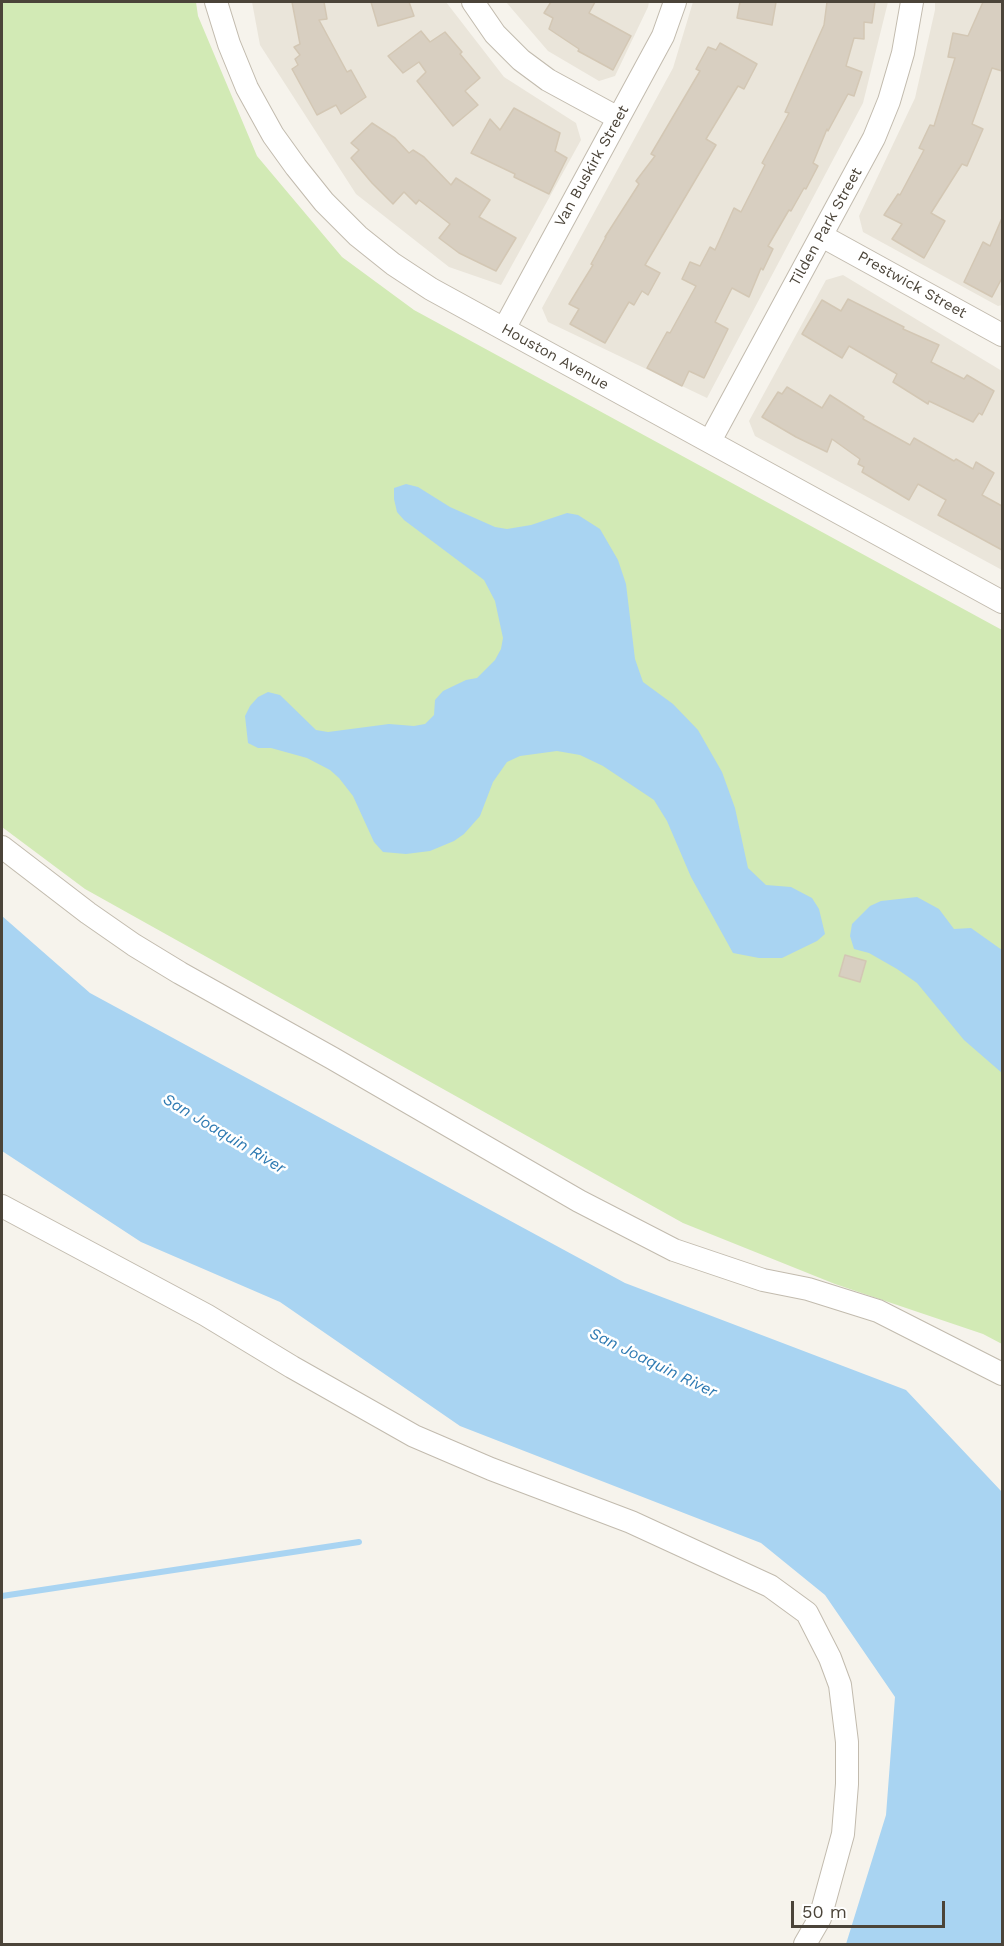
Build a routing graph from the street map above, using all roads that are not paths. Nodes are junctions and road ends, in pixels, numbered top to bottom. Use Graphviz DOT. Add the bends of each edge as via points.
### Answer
graph roads {
  1 [pos="216,2"];
  2 [pos="472,2"];
  3 [pos="675,2"];
  4 [pos="912,2"];
  5 [pos="618,118"];
  6 [pos="822,236"];
  7 [pos="504,329"];
  8 [pos="1002,335"];
  9 [pos="710,441"];
  10 [pos="1002,602"];
  11 [pos="2,847"];
  12 [pos="2,1206"];
  13 [pos="1002,1374"];
  14 [pos="805,1944"];
  1 -- 7 [label="street, Houston Avenue" via="252,97 273,135 324,202 393,264"];
  2 -- 5 [label="street" via="495,34 521,60 548,80"];
  3 -- 5 [label="street, Van Buskirk Street" via="663,36"];
  4 -- 6 [label="street, Tilden Park Street" via="889,101"];
  5 -- 7 [label="street, Van Buskirk Street"];
  6 -- 8 [label="street, Prestwick Street"];
  6 -- 9 [label="street, Tilden Park Street"];
  7 -- 9 [label="street, Houston Avenue"];
  9 -- 10 [label="street, Houston Avenue"];
  11 -- 13 [label="street" via="88,913 180,973 579,1201 674,1250 763,1280 878,1311"];
  12 -- 14 [label="street" via="206,1316 414,1436 631,1522 770,1586 807,1613 840,1685 848,1785 843,1834 820,1918"];
}
